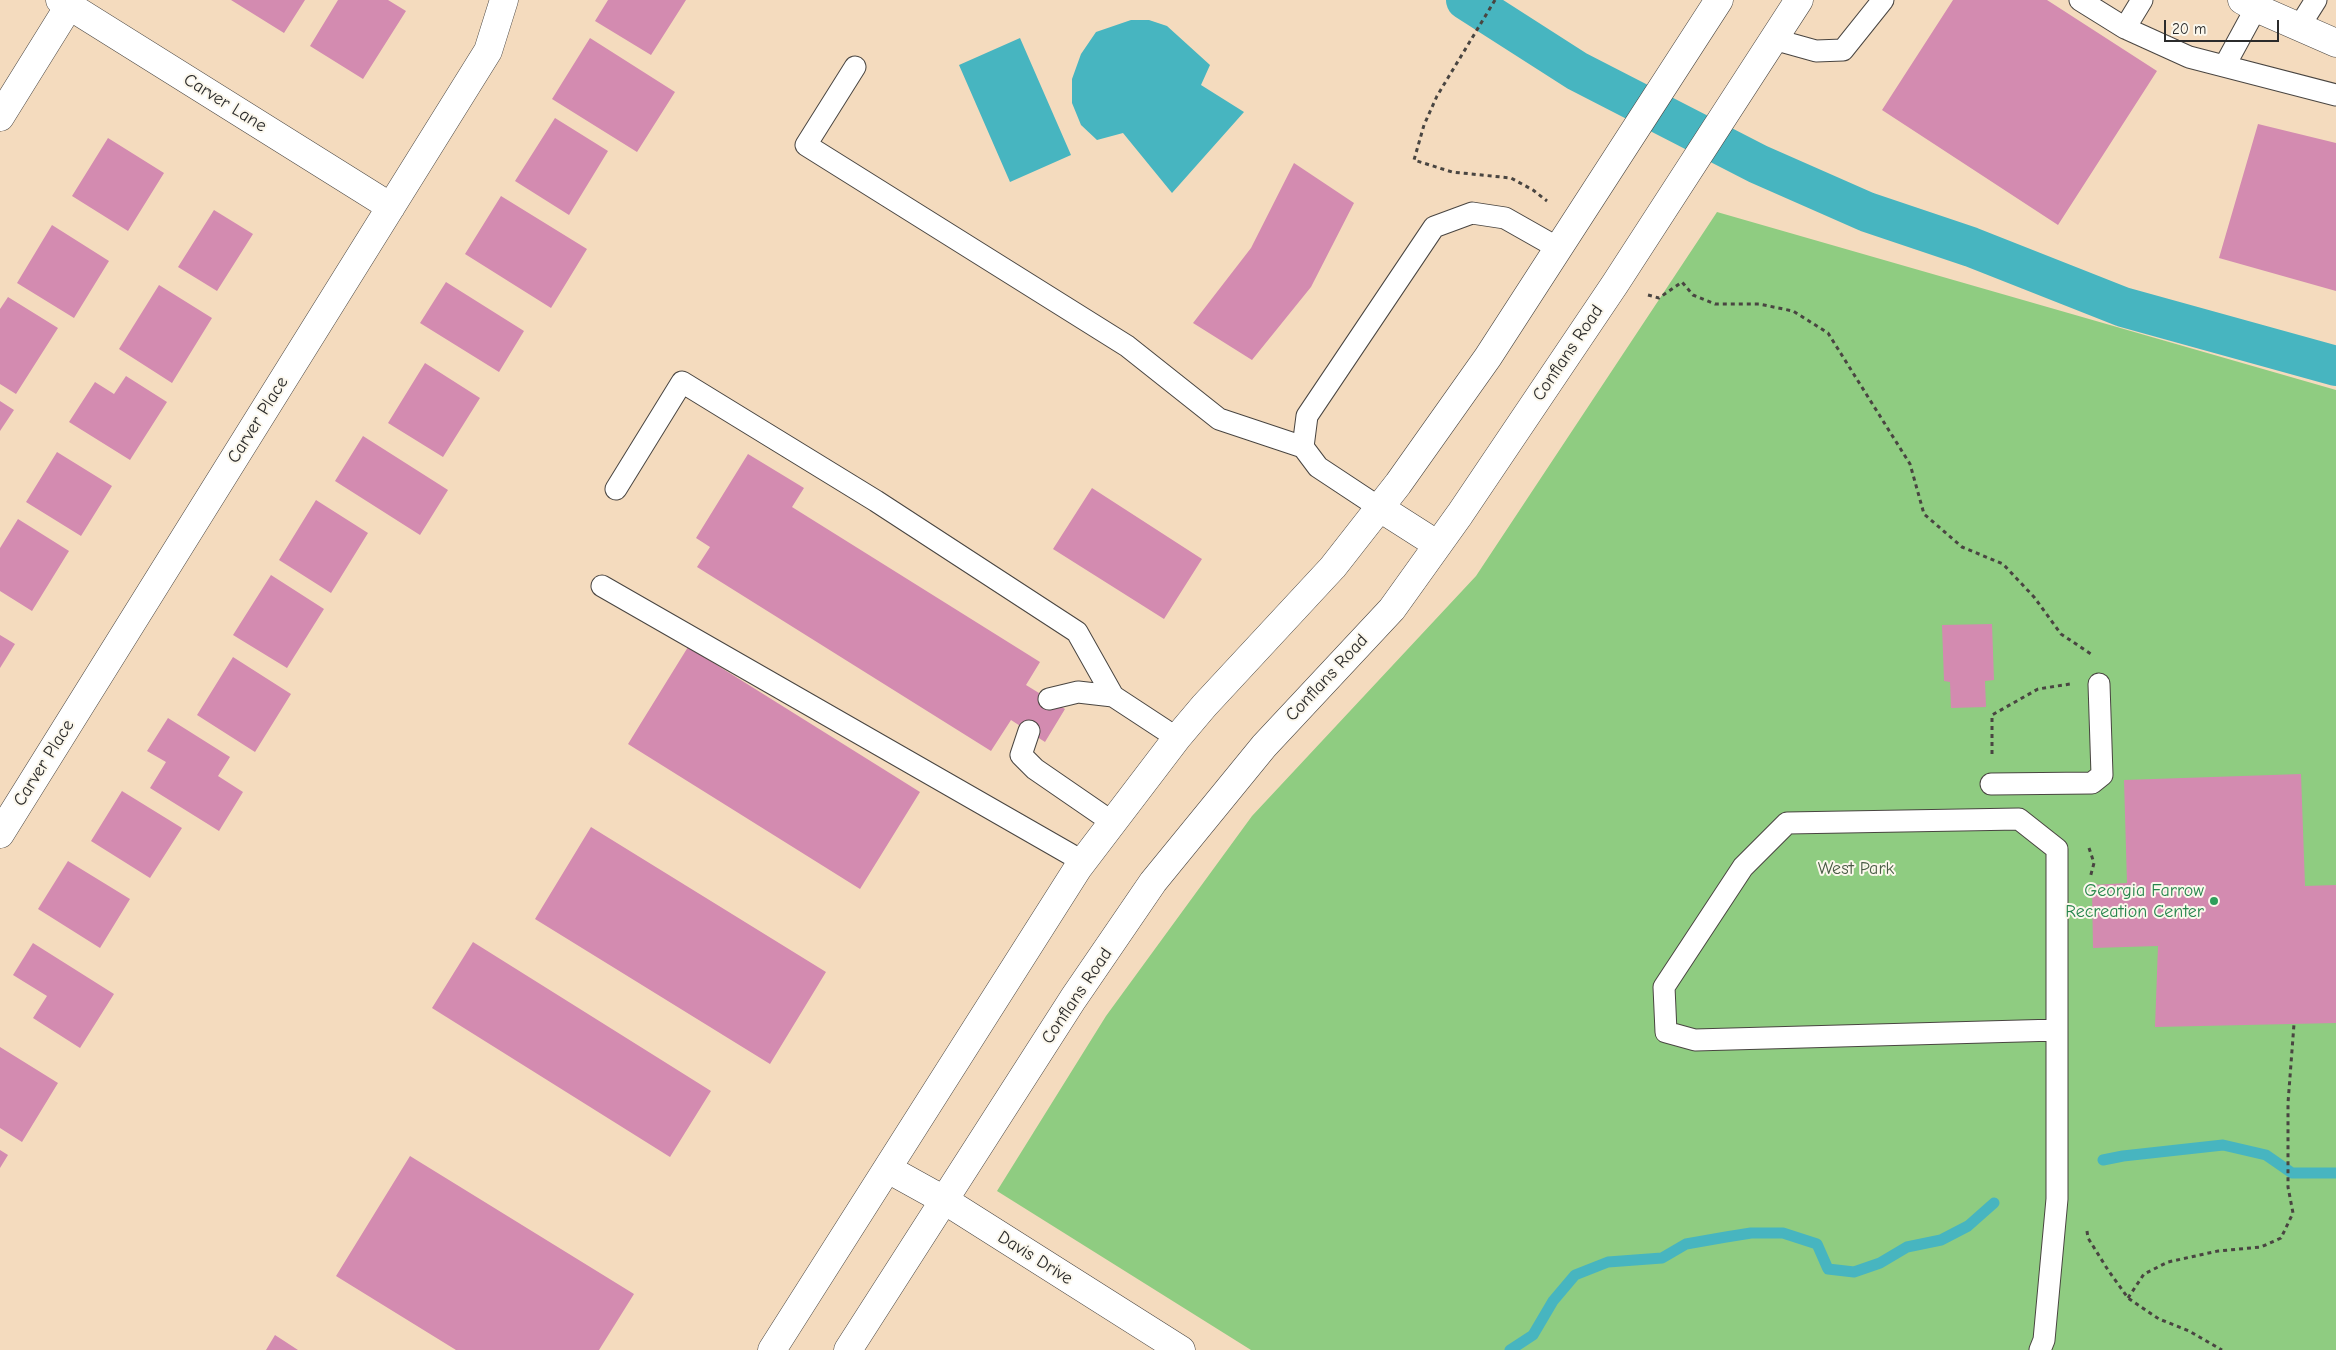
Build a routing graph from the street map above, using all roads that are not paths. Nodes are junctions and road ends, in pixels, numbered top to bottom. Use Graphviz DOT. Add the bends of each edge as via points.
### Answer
graph roads {
  1 [pos="504,0"];
  2 [pos="1719,0"];
  3 [pos="1799,0"];
  4 [pos="1883,0"];
  5 [pos="2080,0"];
  6 [pos="2142,0"];
  7 [pos="2316,0"];
  8 [pos="64,3"];
  9 [pos="2249,4"];
  10 [pos="2299,27"];
  11 [pos="2125,28"];
  12 [pos="1773,38"];
  13 [pos="2336,44"];
  14 [pos="2225,66"];
  15 [pos="855,67"];
  16 [pos="2336,96"];
  17 [pos="0,117"];
  18 [pos="391,207"];
  19 [pos="1558,248"];
  20 [pos="1303,447"];
  21 [pos="616,489"];
  22 [pos="1380,508"];
  23 [pos="1438,545"];
  24 [pos="602,586"];
  25 [pos="2099,684"];
  26 [pos="1113,696"];
  27 [pos="1049,699"];
  28 [pos="1029,732"];
  29 [pos="1177,738"];
  30 [pos="1991,784"];
  31 [pos="1112,822"];
  32 [pos="0,834"];
  33 [pos="1082,862"];
  34 [pos="2057,1030"];
  35 [pos="888,1168"];
  36 [pos="944,1200"];
  37 [pos="772,1350"];
  38 [pos="848,1350"];
  39 [pos="1181,1350"];
  40 [pos="2040,1350"];
  1 -- 18 [label="main road, Carver Place" via="488,51"];
  2 -- 19 [label="main road"];
  3 -- 12 [label="main road, Conflans Road"];
  4 -- 12 [label="lane" via="1843,50 1816,51"];
  5 -- 11 [label="lane"];
  6 -- 11 [label="lane"];
  7 -- 10 [label="lane"];
  8 -- 17 [label="main road"];
  8 -- 18 [label="main road, Carver Lane"];
  9 -- 10 [label="main road"];
  9 -- 14 [label="lane"];
  10 -- 13 [label="main road"];
  11 -- 14 [label="lane" via="2189,56"];
  12 -- 23 [label="main road, Conflans Road"];
  14 -- 16 [label="lane"];
  15 -- 20 [label="lane" via="806,145 1127,346 1219,419"];
  18 -- 32 [label="main road, Carver Place"];
  19 -- 20 [label="lane" via="1505,218 1472,213 1434,227 1307,416"];
  19 -- 22 [label="main road" via="1488,357"];
  20 -- 22 [label="lane" via="1318,467"];
  21 -- 26 [label="lane" via="682,382 876,501 1077,632"];
  22 -- 23 [label="main road"];
  22 -- 29 [label="main road" via="1333,567"];
  23 -- 36 [label="main road, Conflans Road" via="1392,609 1264,746 1154,882 1073,999"];
  24 -- 33 [label="lane"];
  25 -- 30 [label="lane" via="2102,775 2092,782"];
  26 -- 27 [label="lane" via="1078,692"];
  26 -- 29 [label="lane"];
  28 -- 31 [label="lane" via="1021,755"];
  29 -- 31 [label="main road"];
  31 -- 33 [label="main road"];
  33 -- 35 [label="main road"];
  34 -- 34 [label="lane" via="2057,849 2019,819 1787,823 1743,867 1664,987 1666,1032 1695,1040"];
  34 -- 40 [label="lane" via="2057,1199 2044,1340"];
  35 -- 36 [label="main road, Davis Drive"];
  35 -- 37 [label="main road"];
  36 -- 38 [label="main road, Conflans Road"];
  36 -- 39 [label="main road, Davis Drive"];
}
